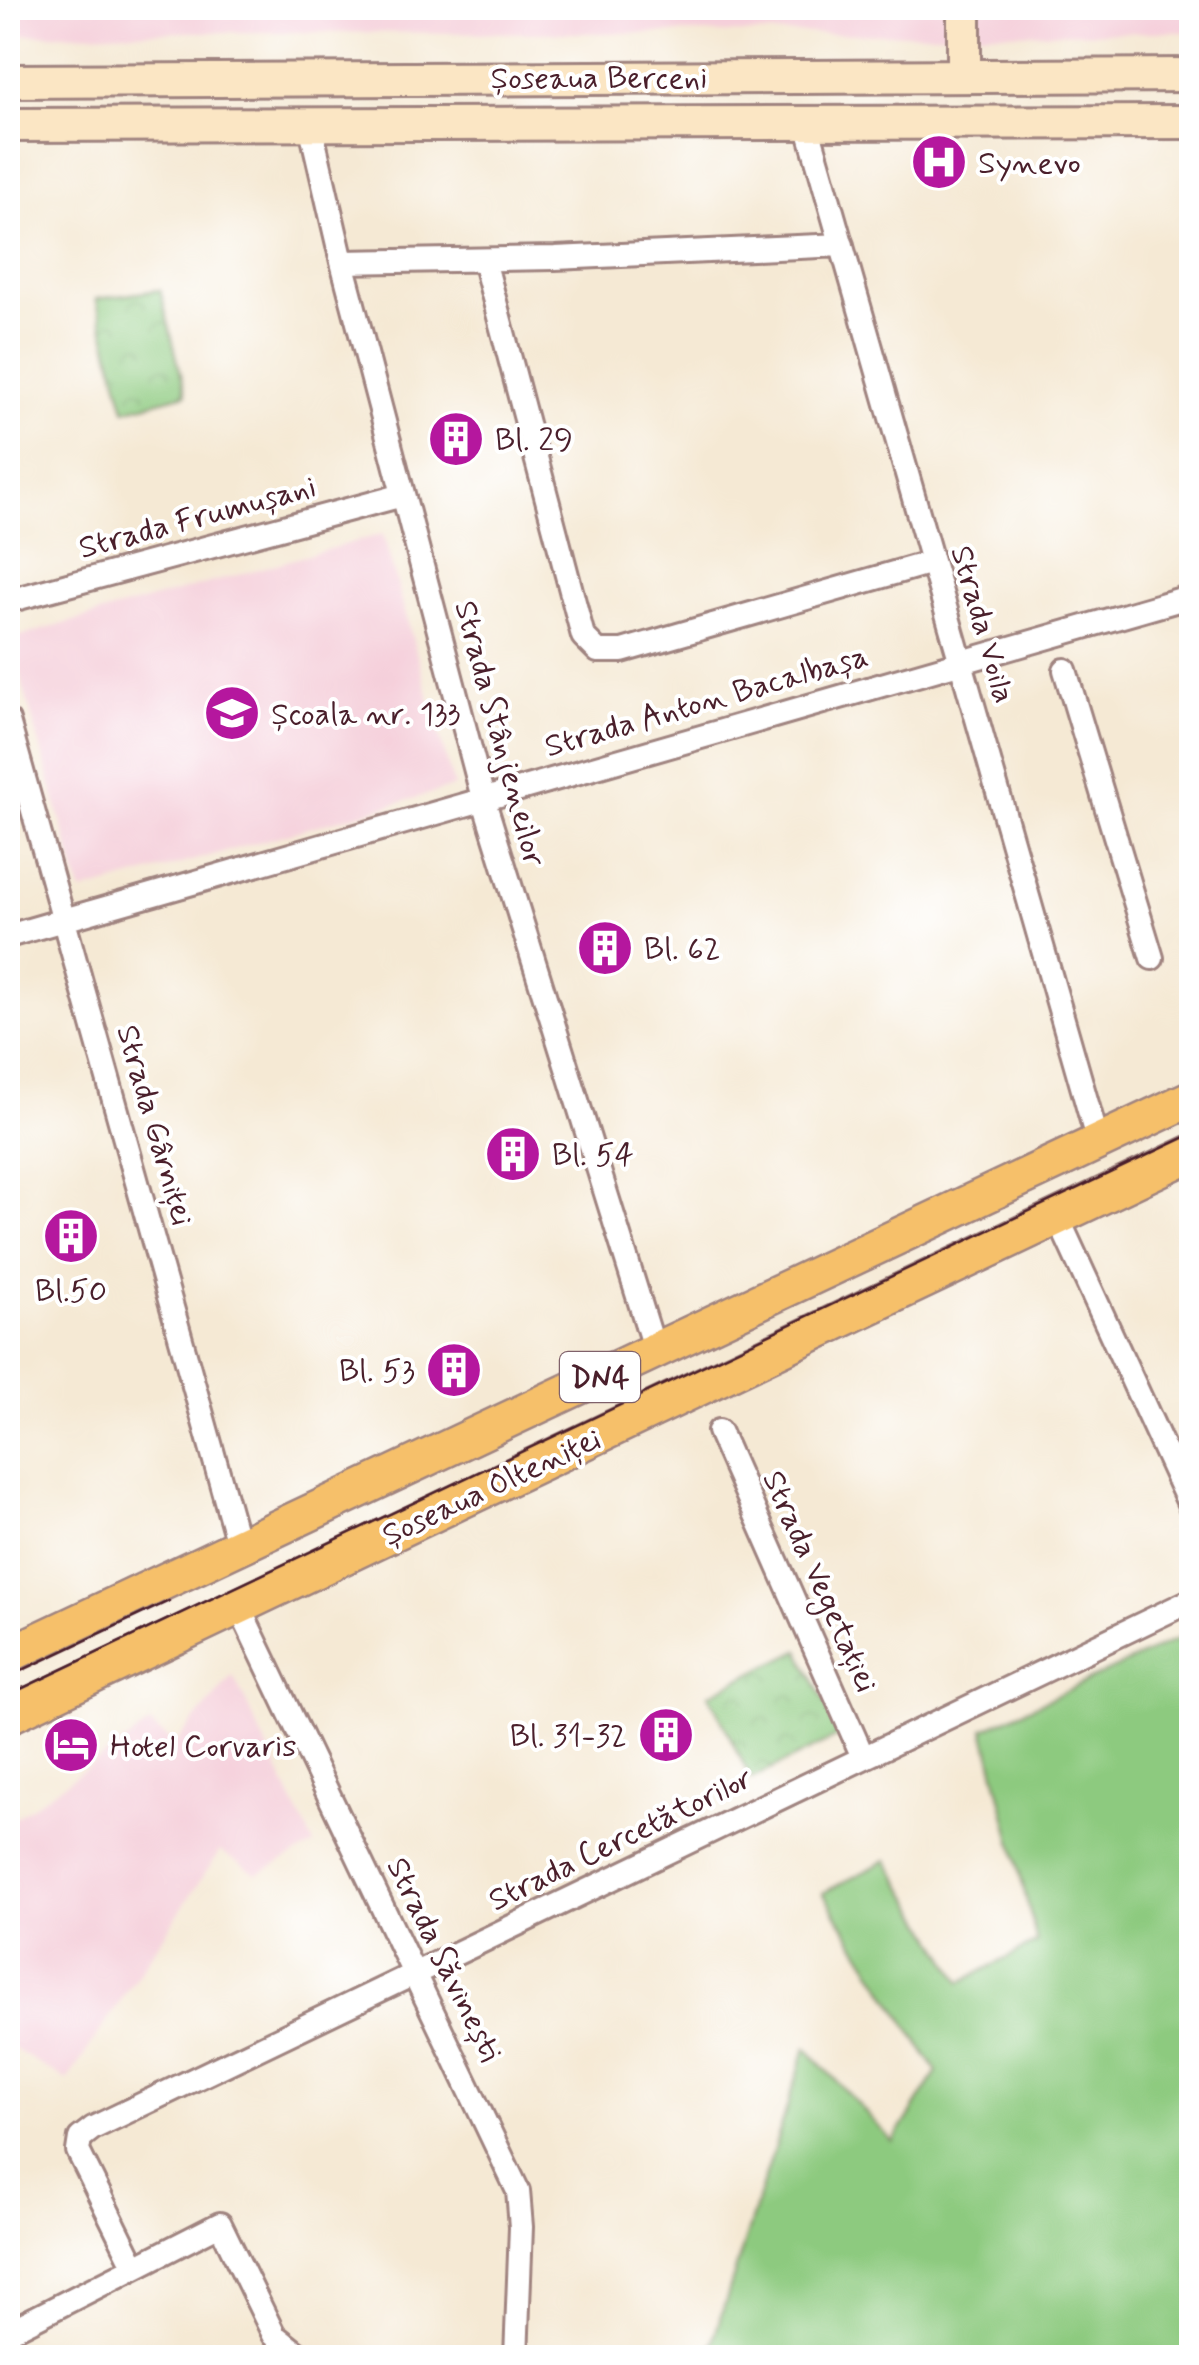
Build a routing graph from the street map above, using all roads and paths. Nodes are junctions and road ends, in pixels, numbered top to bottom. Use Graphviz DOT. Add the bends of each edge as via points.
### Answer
graph roads {
  1 [pos="964,8"];
  2 [pos="964,75"];
  3 [pos="1192,75"];
  4 [pos="192,79"];
  5 [pos="8,81"];
  6 [pos="1192,122"];
  7 [pos="192,124"];
  8 [pos="310,124"];
  9 [pos="807,124"];
  10 [pos="8,125"];
  11 [pos="842,245"];
  12 [pos="484,260"];
  13 [pos="342,262"];
  14 [pos="403,495"];
  15 [pos="932,562"];
  16 [pos="1192,596"];
  17 [pos="8,600"];
  18 [pos="961,661"];
  19 [pos="1066,670"];
  20 [pos="8,721"];
  21 [pos="483,798"];
  22 [pos="65,919"];
  23 [pos="8,936"];
  24 [pos="1152,958"];
  25 [pos="1192,1098"];
  26 [pos="1098,1142"];
  27 [pos="1192,1154"];
  28 [pos="1057,1216"];
  29 [pos="655,1351"];
  30 [pos="719,1431"];
  31 [pos="1192,1452"];
  32 [pos="1170,1462"];
  33 [pos="1192,1510"];
  34 [pos="240,1547"];
  35 [pos="1192,1600"];
  36 [pos="238,1605"];
  37 [pos="8,1655"];
  38 [pos="8,1716"];
  39 [pos="863,1757"];
  40 [pos="415,1973"];
  41 [pos="134,2266"];
  42 [pos="8,2332"];
  43 [pos="303,2358"];
  44 [pos="516,2358"];
  1 -- 2 [label="main road"];
  2 -- 3 [label="main road, Șoseaua Berceni"];
  2 -- 4 [label="main road, Șoseaua Berceni"];
  4 -- 5 [label="main road, Șoseaua Berceni"];
  4 -- 7 [label="main road"];
  6 -- 9 [label="main road, Șoseaua Berceni"];
  7 -- 8 [label="main road, Șoseaua Berceni"];
  7 -- 10 [label="main road, Șoseaua Berceni"];
  8 -- 9 [label="main road, Șoseaua Berceni"];
  8 -- 13 [label="street, Strada Stânjeneilor"];
  9 -- 11 [label="street, Strada Voila"];
  11 -- 12 [label="street"];
  11 -- 15 [label="street, Strada Voila"];
  12 -- 13 [label="street"];
  12 -- 15 [label="street" via="583,636 598,652 622,651"];
  13 -- 14 [label="street, Strada Stânjeneilor"];
  14 -- 17 [label="street, Strada Frumușani"];
  14 -- 21 [label="street, Strada Stânjeneilor"];
  15 -- 18 [label="street, Strada Voila"];
  16 -- 18 [label="street, Strada Anton Bacalbașa"];
  18 -- 21 [label="street, Strada Anton Bacalbașa"];
  18 -- 26 [label="street, Strada Voila"];
  19 -- 24 [label="street, Strada Voila"];
  20 -- 22 [label="street, Strada Gârniței"];
  21 -- 22 [label="street, Strada Anton Bacalbașa"];
  21 -- 29 [label="street, Strada Stânjeneilor"];
  22 -- 23 [label="street, Strada Anton Bacalbașa"];
  22 -- 34 [label="street, Strada Gârniței"];
  25 -- 26 [label="main road, Șoseaua Olteniței / DN4"];
  26 -- 29 [label="main road, Șoseaua Olteniței / DN4"];
  27 -- 28 [label="main road, Șoseaua Olteniței / DN4"];
  28 -- 32 [label="street"];
  28 -- 36 [label="main road, Șoseaua Olteniței / DN4"];
  29 -- 34 [label="main road, Șoseaua Olteniței / DN4"];
  30 -- 39 [label="street, Strada Vegetației"];
  31 -- 32 [label="street"];
  32 -- 33 [label="street"];
  34 -- 37 [label="main road, Șoseaua Olteniței / DN4"];
  35 -- 39 [label="street, Strada Cercetătorilor"];
  36 -- 38 [label="main road, Șoseaua Olteniței"];
  36 -- 40 [label="street, Strada Săvinești"];
  39 -- 40 [label="street, Strada Cercetătorilor"];
  40 -- 41 [label="street, Strada Cercetătorilor" via="80,2138 78,2151"];
  40 -- 44 [label="street, Strada Săvinești" via="518,2191"];
  41 -- 42 [label="street"];
  41 -- 43 [label="street" via="220,2224 274,2336"];
}
